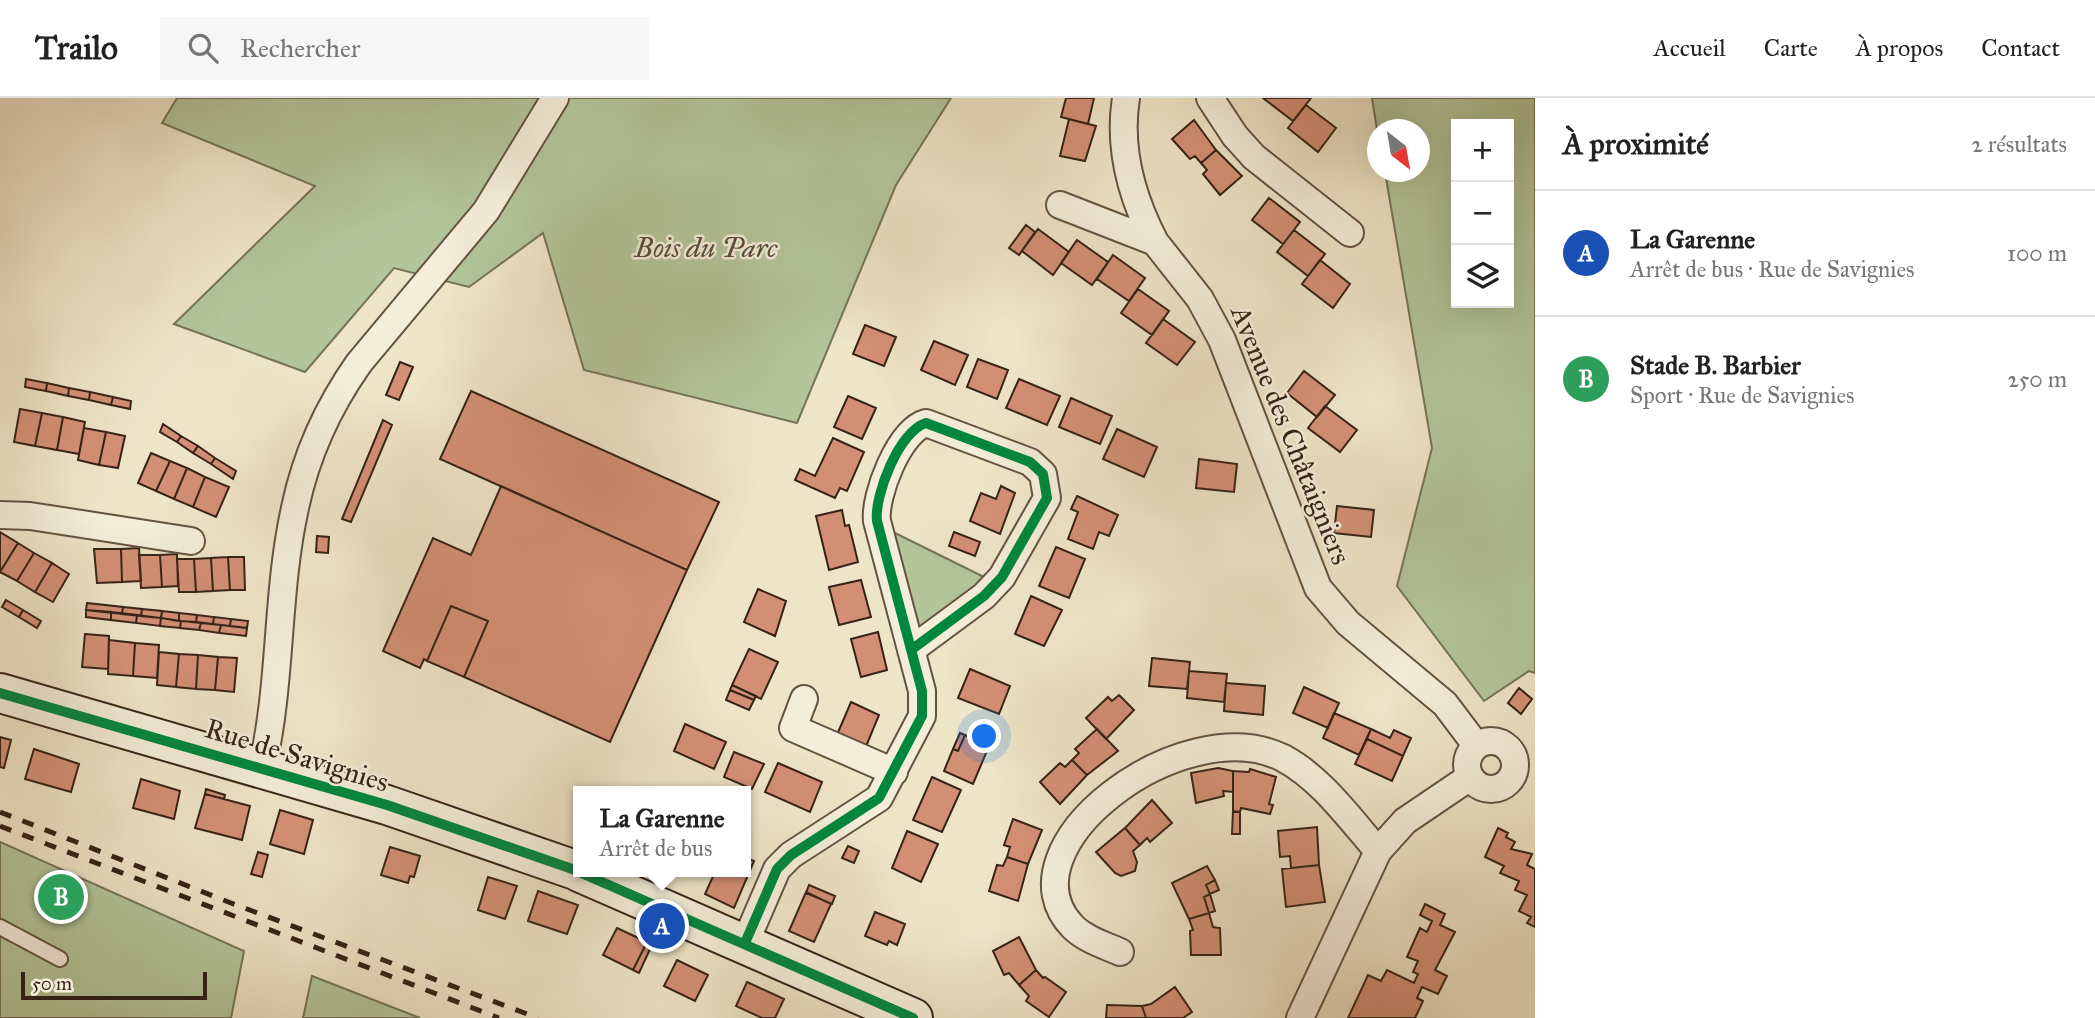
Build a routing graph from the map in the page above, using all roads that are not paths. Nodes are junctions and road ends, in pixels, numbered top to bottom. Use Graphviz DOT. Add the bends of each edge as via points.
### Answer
graph roads {
  1 [pos="555,98"];
  2 [pos="1126,98"];
  3 [pos="1210,98"];
  4 [pos="1060,205"];
  5 [pos="1350,233"];
  6 [pos="1154,242"];
  7 [pos="0,515"];
  8 [pos="191,541"];
  9 [pos="911,650"];
  10 [pos="0,693"];
  11 [pos="804,699"];
  12 [pos="1476,746"];
  13 [pos="262,768"];
  14 [pos="894,772"];
  15 [pos="1470,778"];
  16 [pos="1524,779"];
  17 [pos="1378,851"];
  18 [pos="573,870"];
  19 [pos="590,877"];
  20 [pos="0,927"];
  21 [pos="745,943"];
  22 [pos="1120,952"];
  23 [pos="60,959"];
  24 [pos="913,1018"];
  25 [pos="1300,1018"];
  1 -- 13 [label="street" via="486,211 359,363 317,438 294,511 274,704"];
  2 -- 6 [label="street" via="1126,162"];
  3 -- 5 [label="street" via="1254,158"];
  4 -- 6 [label="street, Avenue des Châtaigniers"];
  6 -- 12 [label="street, Avenue des Châtaigniers" via="1215,324 1318,588 1348,623 1445,704"];
  7 -- 8 [label="street"];
  9 -- 9 [label="street" via="995,586 1043,509 1048,490 1043,474 1030,462 926,423 906,436 876,506"];
  9 -- 14 [label="street" via="922,691 922,716"];
  10 -- 13 [label="street, Rue de Savignies"];
  11 -- 14 [label="street" via="793,728"];
  12 -- 15 [label="street" via="1468,758"];
  12 -- 16 [label="street" via="1490,740 1505,745"];
  13 -- 18 [label="street, Rue de Savignies"];
  14 -- 21 [label="street" via="872,805 784,862"];
  15 -- 16 [label="street" via="1482,787 1496,789"];
  15 -- 17 [label="street" via="1405,821"];
  17 -- 22 [label="street" via="1318,785 1281,757 1219,747 1164,761 1099,804 1057,869 1056,894 1065,916 1081,934"];
  17 -- 25 [label="street"];
  19 -- 21 [label="street, Rue de Savignies"];
  20 -- 23 [label="lane"];
  21 -- 24 [label="street, Rue de Savignies"];
}
